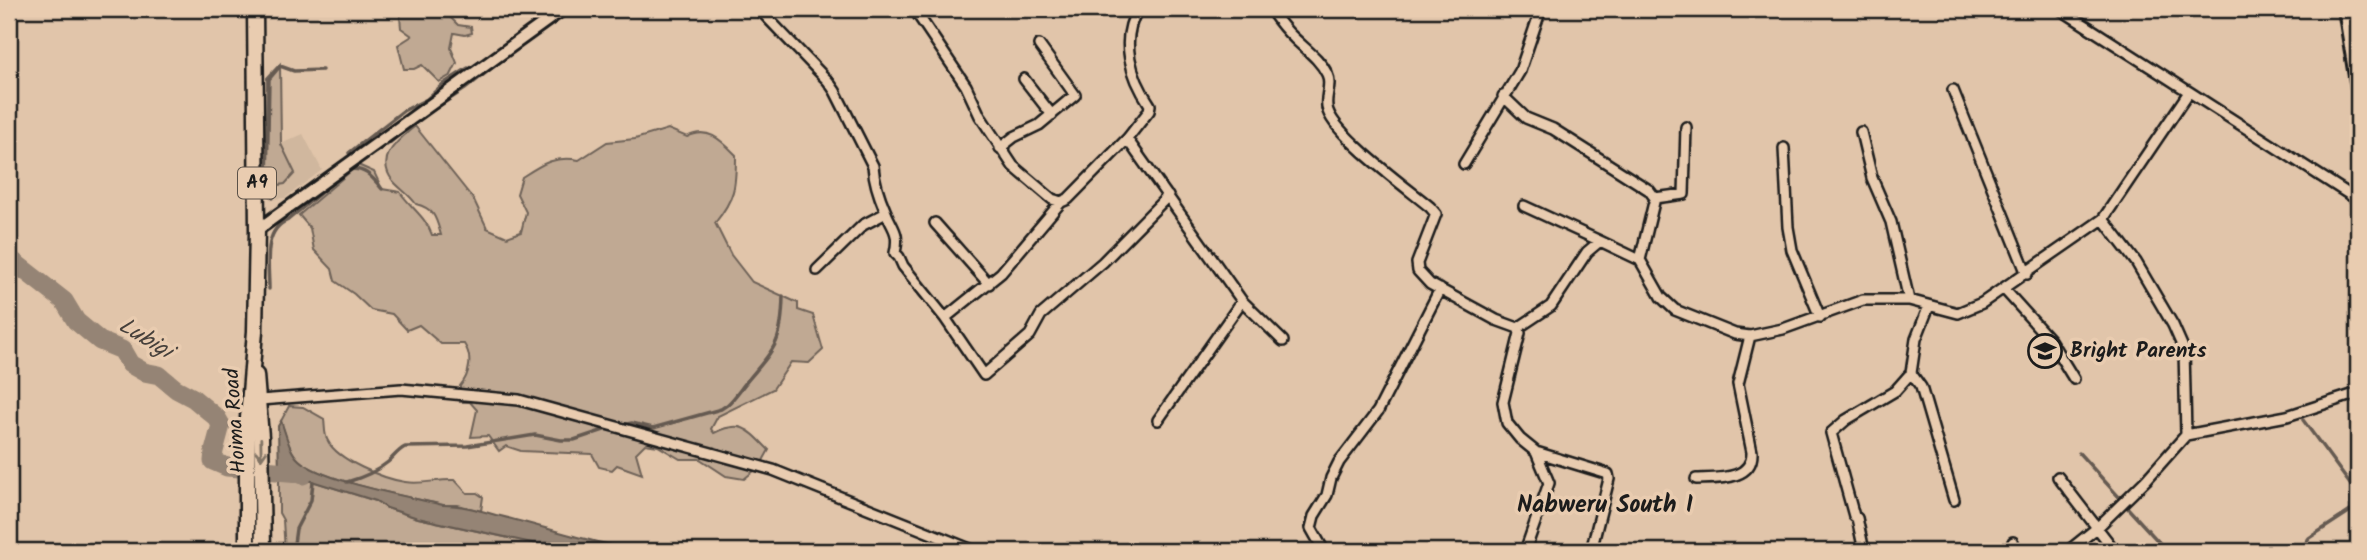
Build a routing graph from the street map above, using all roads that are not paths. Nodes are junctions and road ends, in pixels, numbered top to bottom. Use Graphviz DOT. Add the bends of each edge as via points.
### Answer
graph roads {
  1 [pos="256,9"];
  2 [pos="563,9"];
  3 [pos="759,9"];
  4 [pos="914,9"];
  5 [pos="1138,9"];
  6 [pos="1270,9"];
  7 [pos="1541,9"];
  8 [pos="2060,9"];
  9 [pos="2345,9"];
  10 [pos="1039,45"];
  11 [pos="1024,79"];
  12 [pos="2358,89"];
  13 [pos="1953,90"];
  14 [pos="2189,92"];
  15 [pos="1503,96"];
  16 [pos="1052,115"];
  17 [pos="1686,127"];
  18 [pos="1861,132"];
  19 [pos="1127,139"];
  20 [pos="1000,148"];
  21 [pos="1784,148"];
  22 [pos="1464,164"];
  23 [pos="1168,196"];
  24 [pos="1655,198"];
  25 [pos="2358,200"];
  26 [pos="1061,202"];
  27 [pos="1524,206"];
  28 [pos="886,213"];
  29 [pos="2103,219"];
  30 [pos="935,223"];
  31 [pos="257,230"];
  32 [pos="1601,242"];
  33 [pos="1640,260"];
  34 [pos="817,270"];
  35 [pos="2027,274"];
  36 [pos="989,284"];
  37 [pos="1440,289"];
  38 [pos="2004,289"];
  39 [pos="1909,300"];
  40 [pos="1241,301"];
  41 [pos="1929,306"];
  42 [pos="1820,317"];
  43 [pos="945,318"];
  44 [pos="1518,328"];
  45 [pos="1750,336"];
  46 [pos="1283,341"];
  47 [pos="253,357"];
  48 [pos="1911,373"];
  49 [pos="2074,379"];
  50 [pos="2358,393"];
  51 [pos="260,400"];
  52 [pos="1158,420"];
  53 [pos="2186,435"];
  54 [pos="1536,452"];
  55 [pos="2057,477"];
  56 [pos="1696,480"];
  57 [pos="1954,500"];
  58 [pos="2098,527"];
  59 [pos="1860,550"];
  60 [pos="247,551"];
  61 [pos="263,551"];
  62 [pos="975,551"];
  63 [pos="1324,551"];
  64 [pos="1525,551"];
  65 [pos="1591,551"];
  66 [pos="2068,551"];
  67 [pos="2115,551"];
  1 -- 31 [label="main road, A9"];
  2 -- 31 [label="street"];
  3 -- 28 [label="street" via="835,91 873,166"];
  4 -- 20 [label="street" via="966,86"];
  5 -- 19 [label="street" via="1130,33 1130,64 1136,85 1150,105"];
  6 -- 37 [label="street" via="1328,75 1326,102 1335,123 1436,214 1417,263 1418,271"];
  7 -- 15 [label="street" via="1520,71"];
  8 -- 14 [label="street"];
  9 -- 12 [label="main road"];
  10 -- 16 [label="street" via="1075,96"];
  11 -- 16 [label="street"];
  13 -- 35 [label="street"];
  14 -- 25 [label="street"];
  14 -- 29 [label="street"];
  15 -- 22 [label="street"];
  15 -- 24 [label="street" via="1526,118 1553,129"];
  16 -- 20 [label="street"];
  17 -- 24 [label="street" via="1684,194"];
  18 -- 39 [label="street" via="1872,178 1891,222"];
  19 -- 23 [label="street"];
  19 -- 26 [label="street"];
  20 -- 26 [label="street" via="1013,166"];
  21 -- 42 [label="street" via="1792,250"];
  23 -- 40 [label="street"];
  23 -- 43 [label="street" via="984,375"];
  24 -- 33 [label="street"];
  26 -- 36 [label="street"];
  27 -- 32 [label="street"];
  28 -- 34 [label="street" via="863,225"];
  28 -- 43 [label="street" via="898,239 895,253"];
  29 -- 35 [label="street"];
  29 -- 53 [label="street" via="2136,262 2184,350"];
  30 -- 36 [label="street"];
  31 -- 47 [label="main road, A9"];
  32 -- 33 [label="street"];
  32 -- 44 [label="street" via="1587,252 1551,306"];
  33 -- 45 [label="street" via="1661,297 1675,310"];
  35 -- 38 [label="street"];
  36 -- 43 [label="street"];
  37 -- 44 [label="street"];
  37 -- 63 [label="street" via="1378,411 1339,462 1314,516 1311,528"];
  38 -- 41 [label="street" via="1958,313"];
  38 -- 49 [label="street" via="2050,340"];
  39 -- 41 [label="street"];
  39 -- 42 [label="street" via="1863,300"];
  40 -- 46 [label="street"];
  40 -- 52 [label="street"];
  41 -- 48 [label="street" via="1916,338"];
  42 -- 45 [label="street"];
  44 -- 54 [label="street" via="1502,408 1507,423"];
  45 -- 56 [label="street" via="1738,384 1751,463 1730,478"];
  47 -- 51 [label="main road, Hoima Road / A9"];
  47 -- 60 [label="main road, Hoima Road / A9" via="247,422"];
  48 -- 57 [label="street" via="1921,387"];
  48 -- 59 [label="street" via="1895,391 1831,433 1857,517"];
  50 -- 53 [label="street" via="2287,416"];
  51 -- 61 [label="main road, Hoima Road / A9, one-way"];
  51 -- 62 [label="street" via="401,389 519,400 773,470"];
  53 -- 58 [label="street"];
  54 -- 64 [label="street" via="1549,483"];
  54 -- 65 [label="street" via="1608,474"];
  55 -- 58 [label="street"];
  58 -- 66 [label="street"];
  58 -- 67 [label="street"];
}
